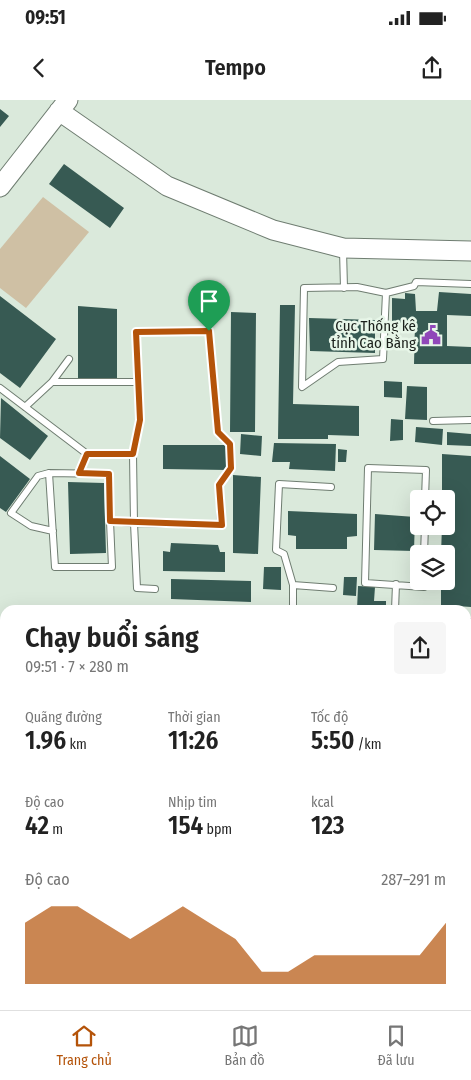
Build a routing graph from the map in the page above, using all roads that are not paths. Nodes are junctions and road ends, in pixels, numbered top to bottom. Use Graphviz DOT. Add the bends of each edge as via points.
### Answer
graph roads {
  1 [pos="64,106"];
  2 [pos="0,187"];
  3 [pos="344,248"];
  4 [pos="471,252"];
  5 [pos="471,284"];
  6 [pos="344,288"];
  7 [pos="386,293"];
  8 [pos="69,359"];
  9 [pos="52,382"];
  10 [pos="138,382"];
  11 [pos="0,388"];
  12 [pos="25,407"];
  13 [pos="471,420"];
  14 [pos="433,421"];
  15 [pos="87,454"];
  16 [pos="133,454"];
  17 [pos="50,473"];
  18 [pos="79,473"];
  19 [pos="331,487"];
  20 [pos="425,490"];
  21 [pos="110,521"];
  22 [pos="134,523"];
  23 [pos="53,531"];
  24 [pos="396,584"];
  25 [pos="293,585"];
  26 [pos="410,586"];
  27 [pos="333,588"];
  28 [pos="155,589"];
  29 [pos="293,605"];
  30 [pos="395,605"];
  31 [pos="471,622"];
  32 [pos="471,642"];
  1 -- 2 [label="street"];
  1 -- 3 [label="street" via="167,186 273,230"];
  3 -- 4 [label="street"];
  3 -- 6 [label="lane"];
  5 -- 7 [label="lane" via="416,282 414,286"];
  6 -- 7 [label="lane"];
  6 -- 7 [label="lane" via="304,288 302,387 338,362 383,359"];
  8 -- 9 [label="lane"];
  9 -- 10 [label="lane"];
  9 -- 12 [label="lane"];
  10 -- 16 [label="lane" via="140,420"];
  10 -- 22 [label="lane" via="136,332 209,331 218,432 230,444 231,468 219,485 222,525"];
  11 -- 12 [label="lane"];
  12 -- 15 [label="lane"];
  13 -- 14 [label="lane"];
  15 -- 16 [label="lane"];
  15 -- 18 [label="lane"];
  16 -- 22 [label="lane"];
  17 -- 18 [label="lane"];
  17 -- 23 [label="lane"];
  17 -- 23 [label="lane" via="38,476 12,514 31,526"];
  18 -- 21 [label="lane" via="109,474"];
  19 -- 25 [label="lane" via="279,484 276,550 284,554"];
  20 -- 24 [label="lane" via="426,470 368,468 366,583"];
  21 -- 22 [label="lane"];
  21 -- 23 [label="lane" via="112,567 55,567"];
  22 -- 28 [label="lane" via="136,588"];
  24 -- 26 [label="lane"];
  24 -- 30 [label="lane"];
  25 -- 27 [label="lane"];
  25 -- 29 [label="lane"];
  31 -- 32 [label="lane"];
}
